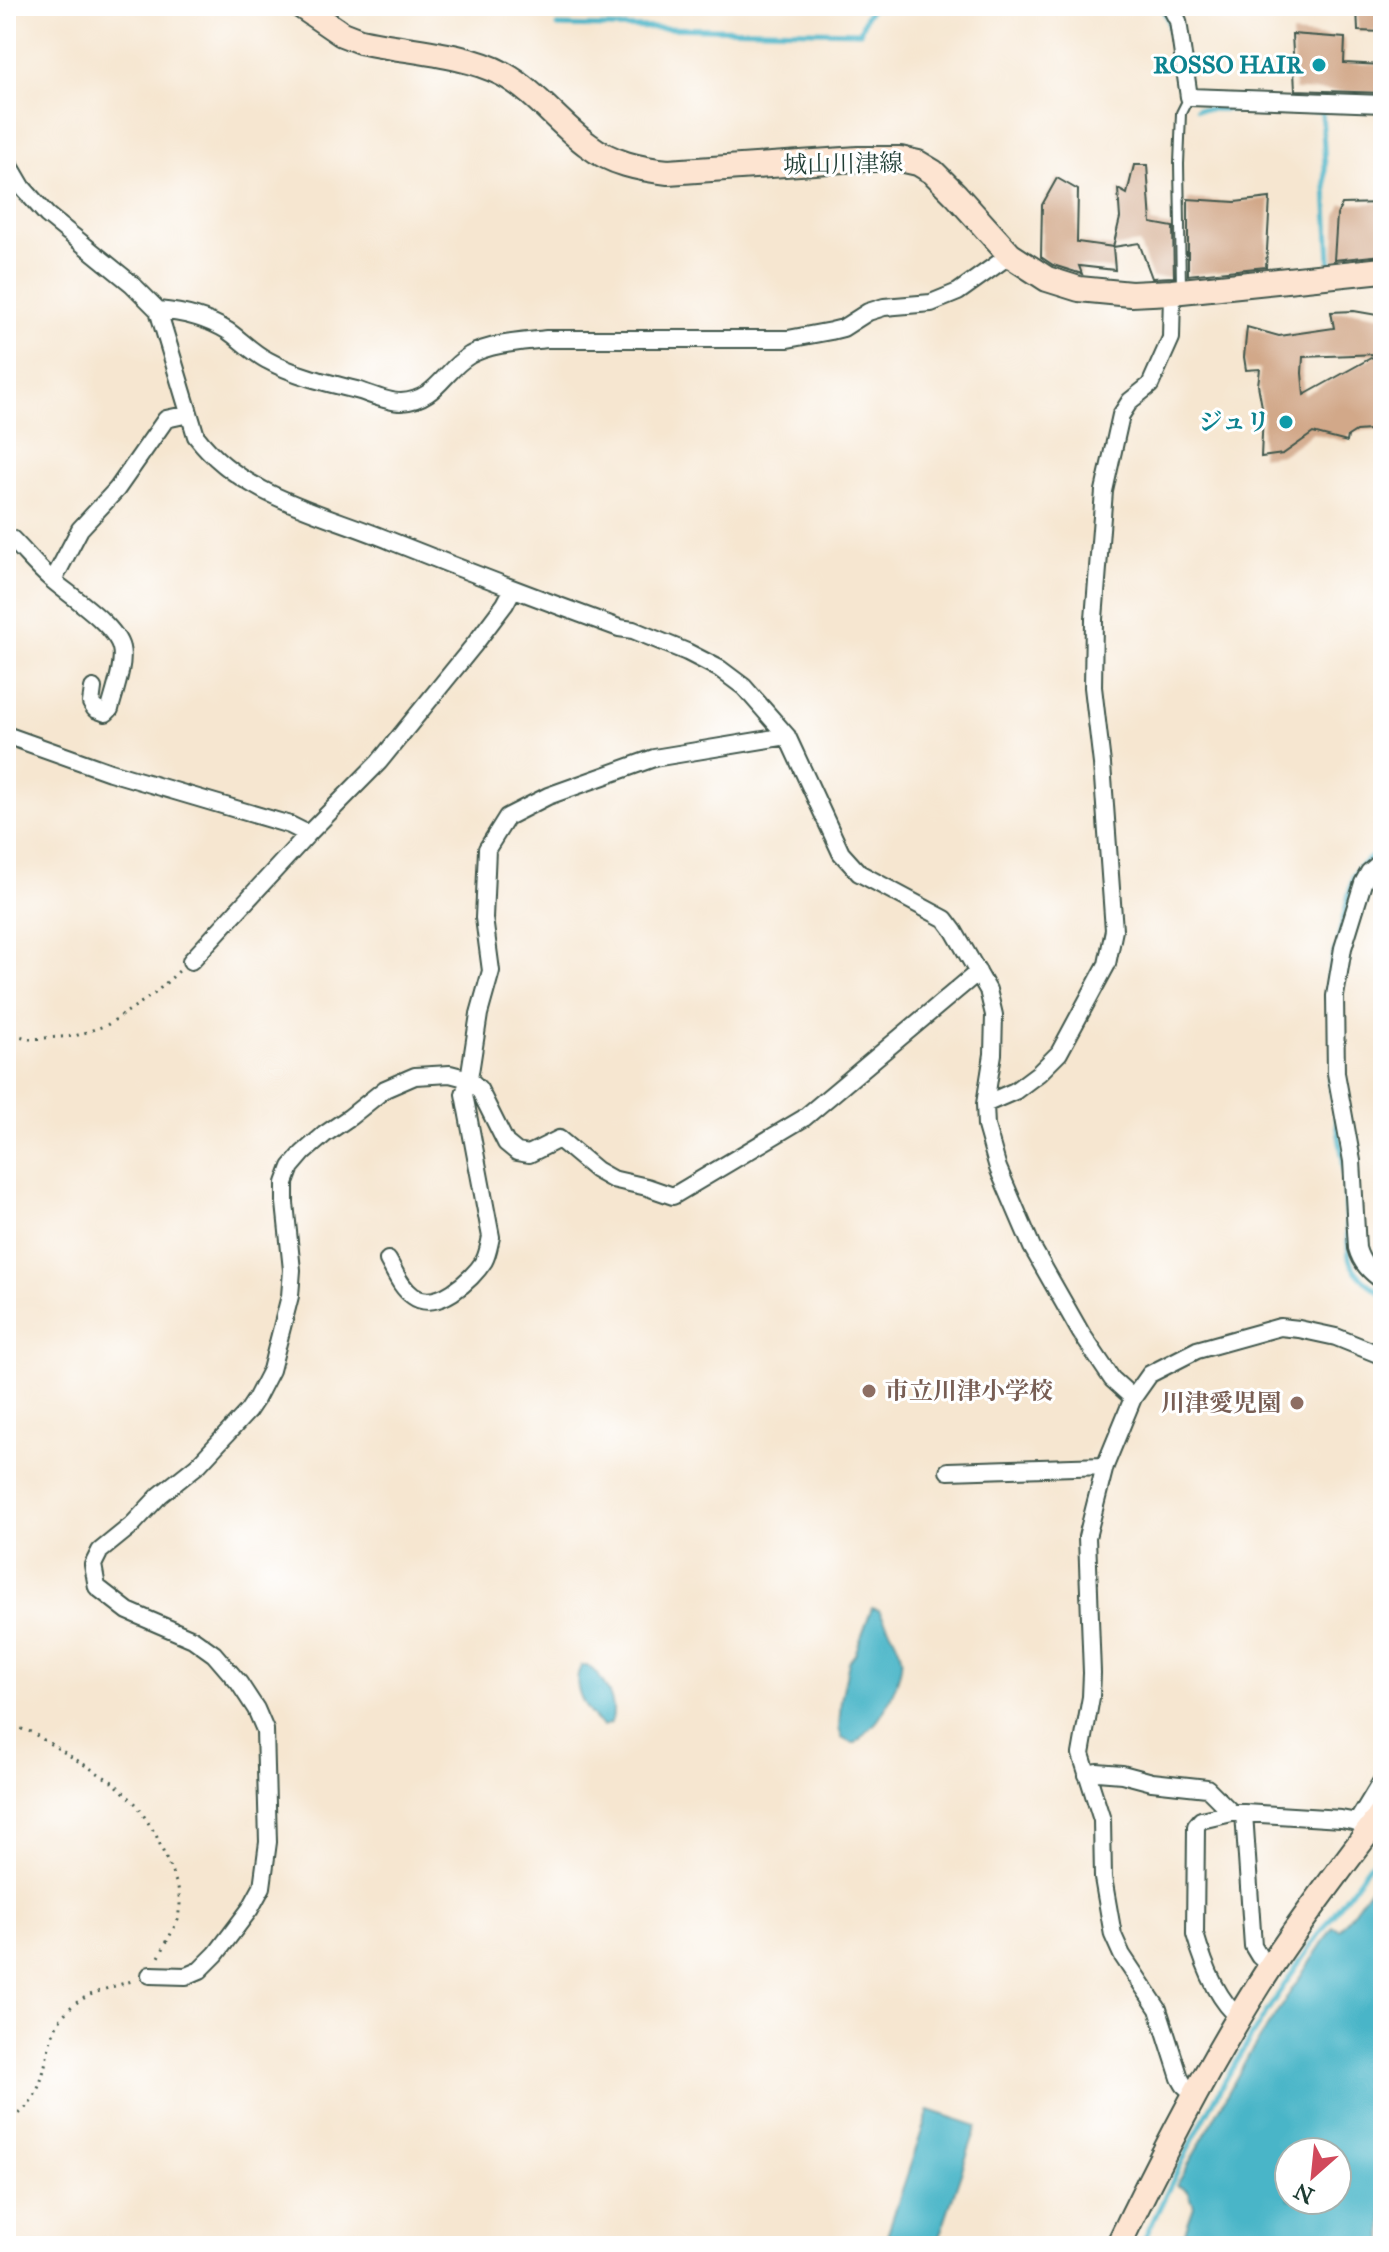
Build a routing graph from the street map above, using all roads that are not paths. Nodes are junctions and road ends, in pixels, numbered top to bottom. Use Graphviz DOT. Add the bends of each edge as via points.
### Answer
graph roads {
  1 [pos="301,6"];
  2 [pos="1170,6"];
  3 [pos="1189,97"];
  4 [pos="1383,104"];
  5 [pos="8,167"];
  6 [pos="1010,255"];
  7 [pos="1383,270"];
  8 [pos="1176,292"];
  9 [pos="158,310"];
  10 [pos="189,414"];
  11 [pos="6,542"];
  12 [pos="51,579"];
  13 [pos="513,589"];
  14 [pos="93,688"];
  15 [pos="6,735"];
  16 [pos="787,736"];
  17 [pos="308,834"];
  18 [pos="1383,860"];
  19 [pos="191,961"];
  20 [pos="978,972"];
  21 [pos="469,1079"];
  22 [pos="985,1104"];
  23 [pos="388,1260"];
  24 [pos="1383,1281"];
  25 [pos="1383,1356"];
  26 [pos="1133,1398"];
  27 [pos="1105,1466"];
  28 [pos="948,1471"];
  29 [pos="1087,1775"];
  30 [pos="1383,1779"];
  31 [pos="1383,1812"];
  32 [pos="1238,1813"];
  33 [pos="1362,1827"];
  34 [pos="1271,1967"];
  35 [pos="150,1975"];
  36 [pos="1239,2017"];
  37 [pos="1195,2095"];
  38 [pos="1118,2246"];
  1 -- 6 [label="main road, 城山川津線" via="360,41 485,65 534,96 589,146 640,169 668,172 858,159 918,163 933,172"];
  2 -- 3 [label="street" via="1178,21"];
  3 -- 4 [label="street"];
  3 -- 8 [label="lane" via="1181,113"];
  5 -- 9 [label="street" via="47,215"];
  6 -- 8 [label="main road, 城山川津線" via="1047,279 1079,289"];
  6 -- 9 [label="street" via="958,292 931,303 884,307 831,331 788,339 524,341 476,352 432,392 398,402 302,376 266,360 225,329"];
  7 -- 8 [label="main road, 城山川津線"];
  8 -- 22 [label="street" via="1171,338 1150,385 1121,415 1104,491 1093,687 1114,930 1107,964 1059,1053 1015,1091"];
  9 -- 10 [label="street"];
  10 -- 12 [label="street" via="166,419 117,489 80,529"];
  10 -- 13 [label="street" via="209,453 240,477 283,500"];
  11 -- 12 [label="street" via="12,539"];
  12 -- 14 [label="street" via="87,606 121,648 106,713 91,703"];
  13 -- 16 [label="street" via="633,630 720,669 744,687"];
  13 -- 17 [label="street" via="379,762"];
  15 -- 17 [label="street"];
  16 -- 20 [label="street" via="841,853 859,873 945,919"];
  16 -- 21 [label="street" via="654,758 548,796 507,817 487,849 484,918 491,971"];
  17 -- 19 [label="street"];
  18 -- 24 [label="street" via="1363,883 1335,996 1336,1073 1352,1161 1357,1248 1360,1259"];
  20 -- 21 [label="street" via="804,1118 673,1196 612,1179 559,1139 529,1154 517,1152 506,1143"];
  20 -- 22 [label="street" via="994,1015"];
  21 -- 23 [label="street" via="464,1094 491,1237 486,1257 454,1292 431,1301 414,1298"];
  21 -- 35 [label="street" via="415,1076 385,1089 291,1167 285,1183 290,1296 271,1370 256,1399 199,1464 100,1551 93,1565 97,1587 128,1611 193,1639 214,1654 239,1683 265,1730 268,1842 262,1887 200,1970 186,1976"];
  22 -- 26 [label="street" via="998,1168 1032,1247 1081,1333 1112,1379"];
  25 -- 26 [label="street" via="1336,1337 1280,1327 1197,1350 1150,1374"];
  26 -- 27 [label="street"];
  27 -- 28 [label="street"];
  27 -- 29 [label="street" via="1087,1537 1092,1673 1081,1754"];
  29 -- 32 [label="street" via="1122,1774 1207,1788"];
  29 -- 37 [label="street" via="1102,1820 1103,1878 1113,1935 1158,2009 1180,2078"];
  30 -- 33 [label="street"];
  31 -- 33 [label="main road"];
  32 -- 33 [label="street" via="1341,1819"];
  32 -- 34 [label="street" via="1253,1946"];
  32 -- 36 [label="street" via="1201,1820 1196,1826 1195,1934 1226,2007"];
  33 -- 34 [label="main road"];
  34 -- 36 [label="main road"];
  36 -- 37 [label="main road"];
  37 -- 38 [label="main road"];
}
